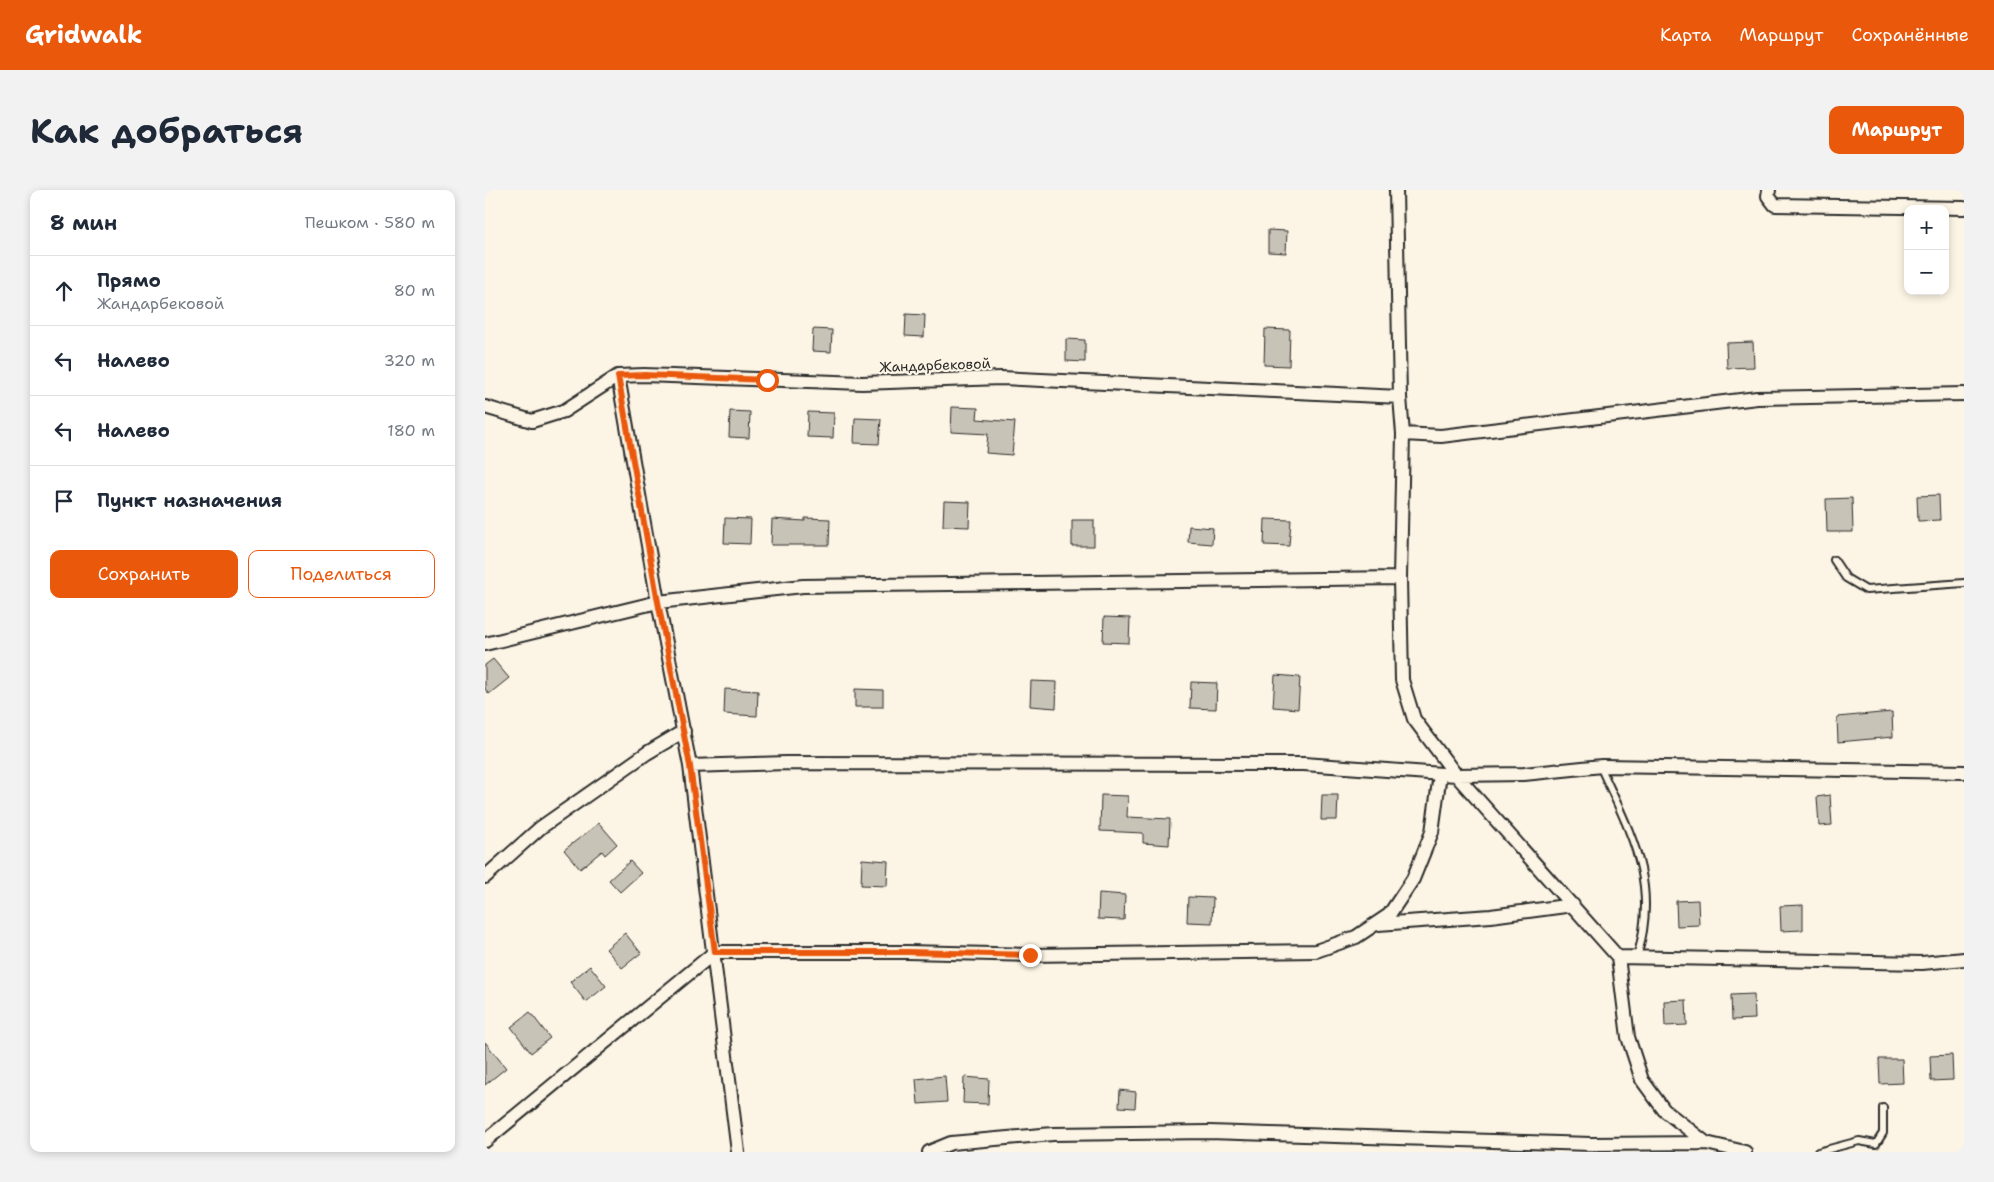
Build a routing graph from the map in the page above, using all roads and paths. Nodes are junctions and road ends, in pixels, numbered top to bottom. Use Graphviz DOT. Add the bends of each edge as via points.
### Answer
graph roads {
  1 [pos="1396,190"];
  2 [pos="1769,190"];
  3 [pos="1964,208"];
  4 [pos="618,376"];
  5 [pos="1964,394"];
  6 [pos="1400,397"];
  7 [pos="485,406"];
  8 [pos="1403,434"];
  9 [pos="1834,560"];
  10 [pos="1400,578"];
  11 [pos="1964,583"];
  12 [pos="658,602"];
  13 [pos="486,641"];
  14 [pos="684,731"];
  15 [pos="690,766"];
  16 [pos="1600,766"];
  17 [pos="1964,772"];
  18 [pos="1440,774"];
  19 [pos="1456,775"];
  20 [pos="485,877"];
  21 [pos="1573,905"];
  22 [pos="1378,924"];
  23 [pos="715,952"];
  24 [pos="1618,957"];
  25 [pos="1637,957"];
  26 [pos="1964,959"];
  27 [pos="1883,1108"];
  28 [pos="485,1141"];
  29 [pos="1705,1143"];
  30 [pos="1876,1144"];
  31 [pos="737,1152"];
  32 [pos="929,1152"];
  33 [pos="1745,1152"];
  34 [pos="1818,1152"];
  35 [pos="1877,1152"];
  1 -- 6 [label="street"];
  2 -- 3 [label="street" via="1767,196 1775,205"];
  4 -- 6 [label="street, Жандарбековой" via="862,383 1001,378"];
  4 -- 7 [label="street" via="565,411 532,421"];
  4 -- 12 [label="street"];
  5 -- 8 [label="street" via="1757,398 1441,436"];
  6 -- 8 [label="street"];
  8 -- 10 [label="street"];
  9 -- 11 [label="lane" via="1846,578 1866,590"];
  10 -- 12 [label="street" via="803,586"];
  10 -- 19 [label="street" via="1402,680 1414,719"];
  12 -- 13 [label="street"];
  12 -- 14 [label="street"];
  14 -- 15 [label="street"];
  14 -- 20 [label="street" via="540,828"];
  15 -- 18 [label="street" via="786,763 1294,764"];
  15 -- 23 [label="street"];
  16 -- 17 [label="street"];
  16 -- 19 [label="street" via="1524,774"];
  16 -- 25 [label="lane" via="1640,858 1647,896 1645,934"];
  18 -- 19 [label="street"];
  18 -- 22 [label="street" via="1432,832 1413,879 1389,915"];
  19 -- 21 [label="street"];
  21 -- 22 [label="street" via="1491,916"];
  21 -- 24 [label="street"];
  22 -- 23 [label="street" via="1356,938 1316,951 1030,955"];
  23 -- 28 [label="street"];
  23 -- 31 [label="street"];
  24 -- 25 [label="street"];
  24 -- 29 [label="street" via="1628,1037 1643,1080 1664,1110"];
  25 -- 26 [label="street" via="1922,963"];
  27 -- 30 [label="lane" via="1883,1133"];
  29 -- 32 [label="street" via="1591,1144 1209,1132 1072,1134 951,1143"];
  29 -- 33 [label="street"];
  30 -- 34 [label="lane" via="1859,1142"];
  30 -- 35 [label="lane"];
}
